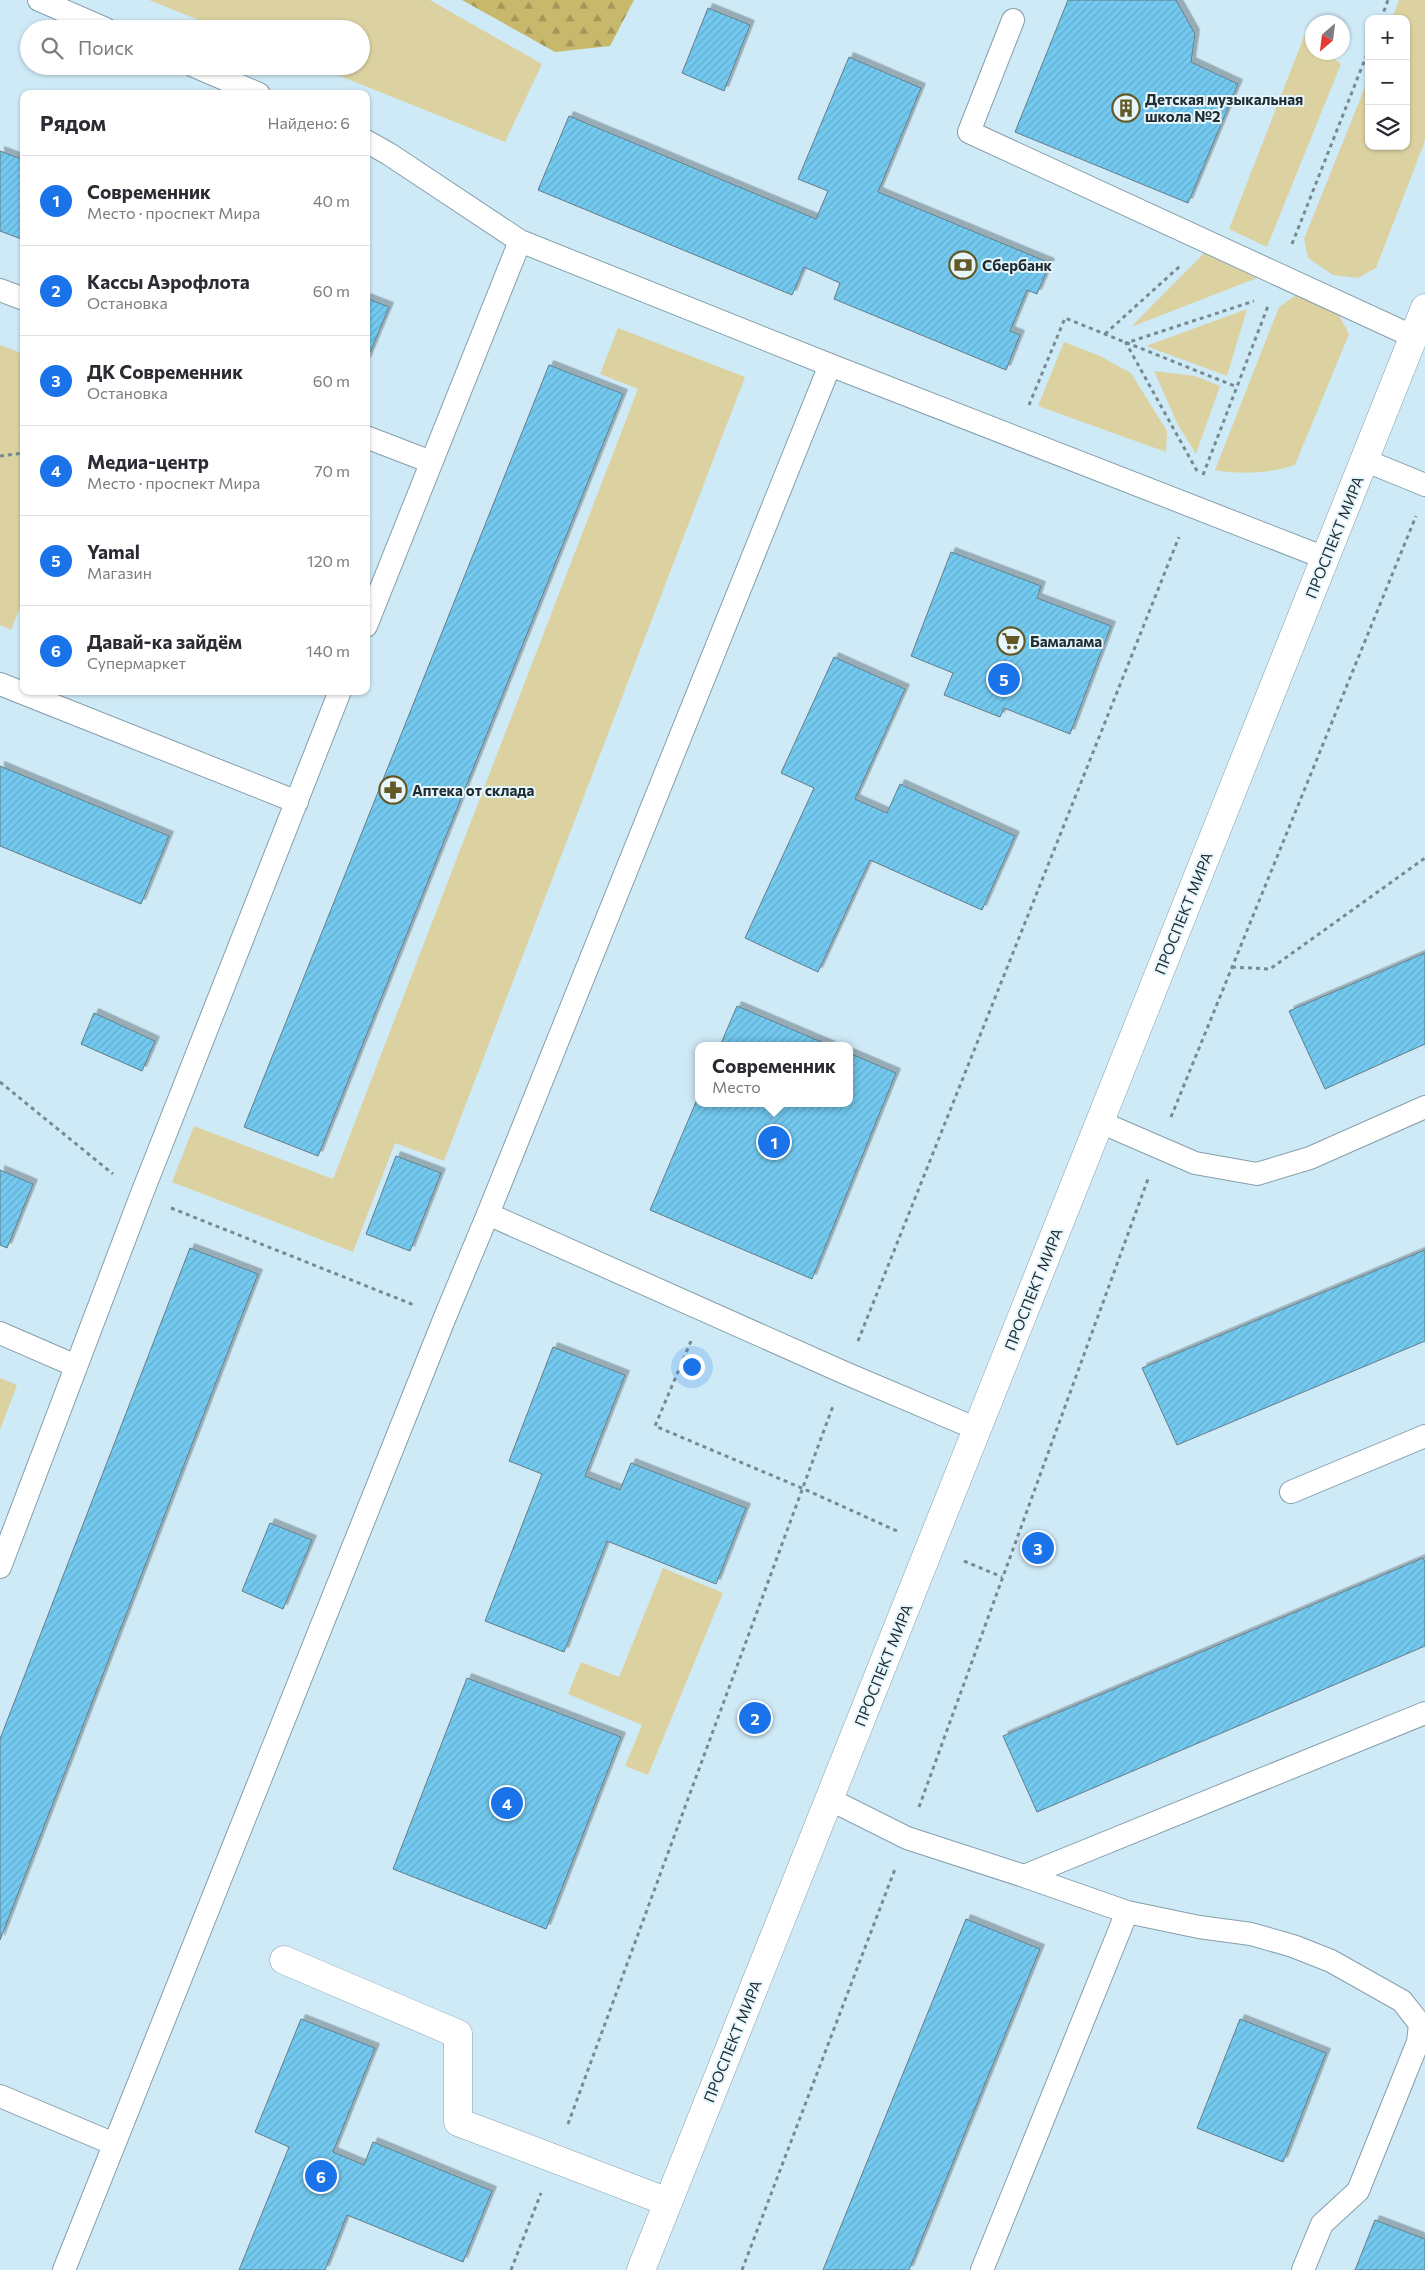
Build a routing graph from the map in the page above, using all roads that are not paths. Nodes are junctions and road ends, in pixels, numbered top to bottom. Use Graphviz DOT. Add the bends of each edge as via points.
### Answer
graph roads {
  1 [pos="39,0"];
  2 [pos="85,20"];
  3 [pos="1013,20"];
  4 [pos="215,75"];
  5 [pos="250,90"];
  6 [pos="370,144"];
  7 [pos="520,241"];
  8 [pos="0,290"];
  9 [pos="20,298"];
  10 [pos="1425,308"];
  11 [pos="1414,337"];
  12 [pos="830,365"];
  13 [pos="370,439"];
  14 [pos="1364,460"];
  15 [pos="431,462"];
  16 [pos="1425,485"];
  17 [pos="1325,558"];
  18 [pos="370,616"];
  19 [pos="0,684"];
  20 [pos="20,692"];
  21 [pos="28,695"];
  22 [pos="338,695"];
  23 [pos="297,802"];
  24 [pos="1425,1107"];
  25 [pos="1100,1122"];
  26 [pos="488,1214"];
  27 [pos="0,1333"];
  28 [pos="76,1366"];
  29 [pos="977,1429"];
  30 [pos="1425,1436"];
  31 [pos="1291,1492"];
  32 [pos="0,1567"];
  33 [pos="1425,1714"];
  34 [pos="829,1799"];
  35 [pos="1024,1876"];
  36 [pos="1127,1912"];
  37 [pos="284,1960"];
  38 [pos="0,2096"];
  39 [pos="114,2144"];
  40 [pos="668,2202"];
  41 [pos="64,2270"];
  42 [pos="641,2270"];
  43 [pos="982,2270"];
  44 [pos="1302,2270"];
  1 -- 2 [label="lane"];
  3 -- 11 [label="lane" via="969,132 1206,242 1275,286"];
  4 -- 5 [label="lane"];
  6 -- 7 [label="lane"];
  7 -- 12 [label="lane"];
  7 -- 15 [label="lane"];
  8 -- 9 [label="lane"];
  10 -- 11 [label="main road, ПРОСПЕКТ МИРА"];
  11 -- 14 [label="main road, ПРОСПЕКТ МИРА"];
  12 -- 17 [label="lane"];
  12 -- 26 [label="lane"];
  13 -- 15 [label="lane"];
  14 -- 16 [label="lane"];
  14 -- 17 [label="main road, ПРОСПЕКТ МИРА"];
  15 -- 18 [label="lane"];
  17 -- 25 [label="main road, ПРОСПЕКТ МИРА"];
  19 -- 20 [label="lane"];
  21 -- 23 [label="lane"];
  22 -- 23 [label="lane"];
  23 -- 28 [label="lane"];
  24 -- 25 [label="lane" via="1310,1158 1257,1174 1195,1163"];
  25 -- 29 [label="main road, ПРОСПЕКТ МИРА"];
  26 -- 29 [label="lane"];
  26 -- 39 [label="lane"];
  27 -- 28 [label="lane"];
  28 -- 32 [label="lane"];
  29 -- 34 [label="main road, ПРОСПЕКТ МИРА"];
  30 -- 31 [label="lane"];
  33 -- 35 [label="lane"];
  34 -- 35 [label="lane" via="907,1838"];
  34 -- 40 [label="main road, ПРОСПЕКТ МИРА"];
  35 -- 36 [label="lane"];
  36 -- 43 [label="lane"];
  36 -- 44 [label="lane" via="1251,1934 1293,1946 1332,1961 1402,2001 1420,2024 1418,2042 1358,2191 1322,2224"];
  37 -- 40 [label="main road" via="458,2034 458,2122"];
  38 -- 39 [label="lane"];
  39 -- 41 [label="lane"];
  40 -- 42 [label="main road, ПРОСПЕКТ МИРА"];
}
